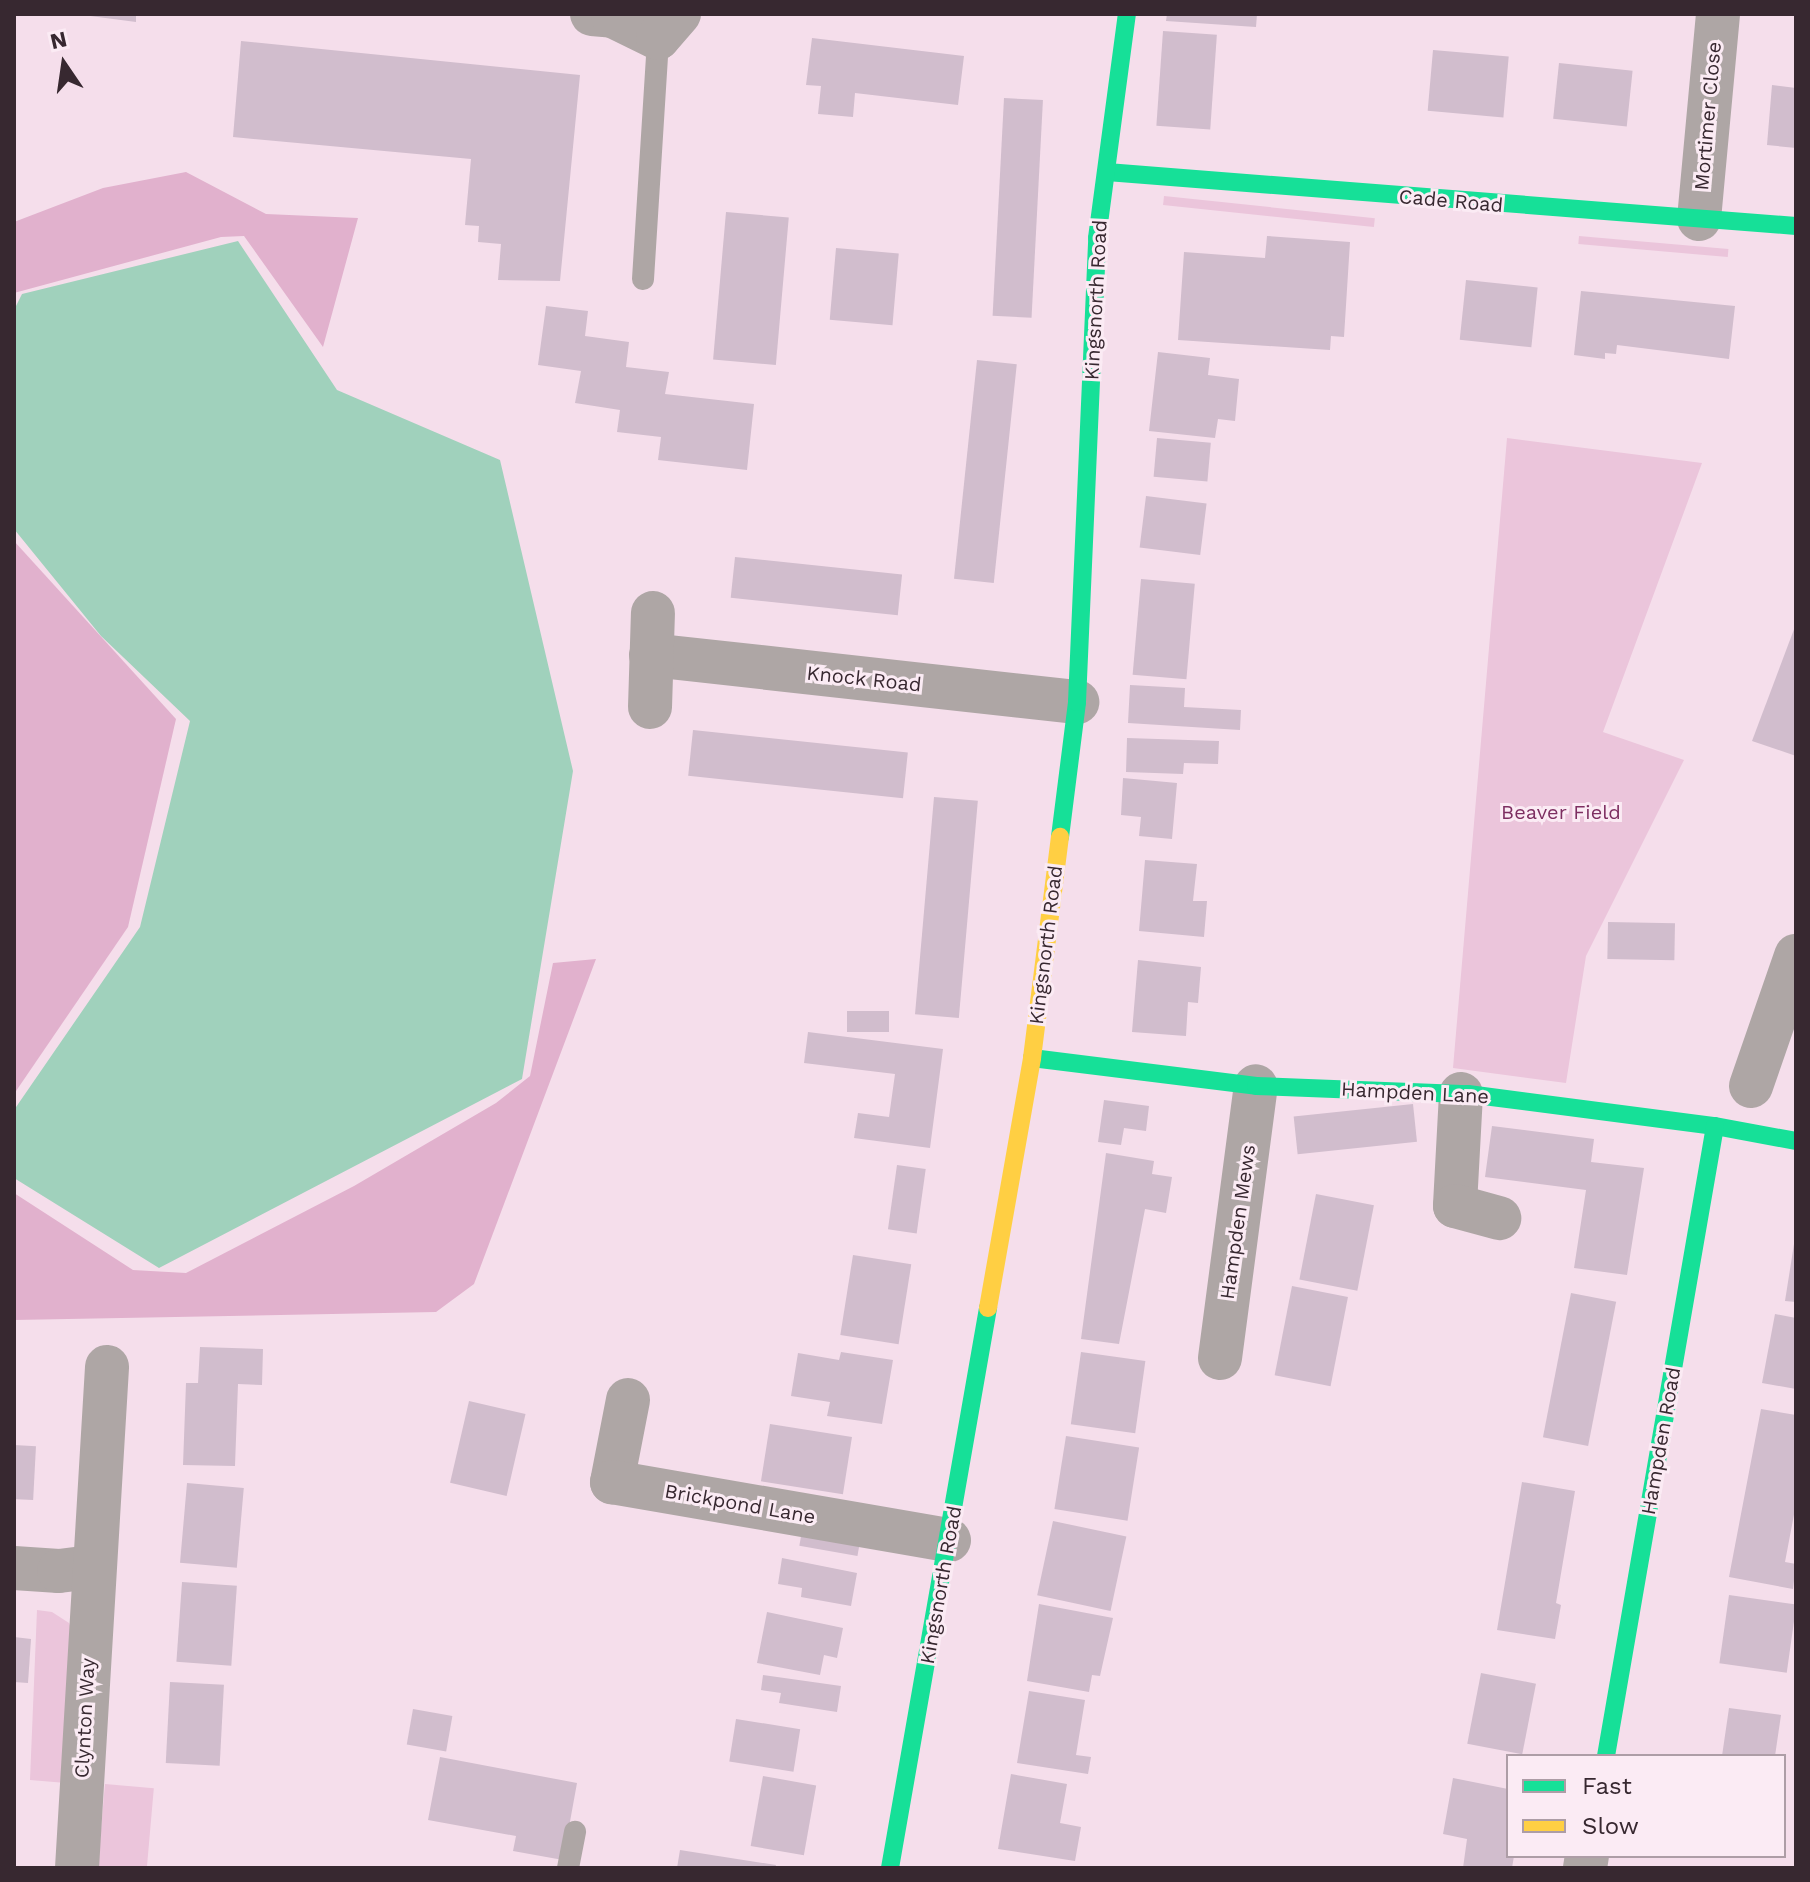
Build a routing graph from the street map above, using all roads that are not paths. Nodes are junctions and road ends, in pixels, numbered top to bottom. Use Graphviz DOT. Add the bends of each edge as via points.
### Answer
graph roads {
  1 [pos="592,14"];
  2 [pos="1127,14"];
  3 [pos="1718,14"];
  4 [pos="669,26"];
  5 [pos="1107,172"];
  6 [pos="1699,219"];
  7 [pos="1796,226"];
  8 [pos="643,279"];
  9 [pos="1077,702"];
  10 [pos="650,707"];
  11 [pos="1796,956"];
  12 [pos="1032,1058"];
  13 [pos="1770,1064"];
  14 [pos="1256,1086"];
  15 [pos="1466,1086"];
  16 [pos="1715,1126"];
  17 [pos="1796,1141"];
  18 [pos="1499,1218"];
  19 [pos="1220,1358"];
  20 [pos="107,1367"];
  21 [pos="628,1400"];
  22 [pos="949,1540"];
  23 [pos="93,1567"];
  24 [pos="14,1568"];
  25 [pos="1606,1754"];
  26 [pos="575,1832"];
  27 [pos="77,1868"];
  28 [pos="568,1868"];
  29 [pos="890,1868"];
  1 -- 4 [label="street"];
  2 -- 5 [label="street, Kingsnorth Road"];
  3 -- 6 [label="street, Mortimer Close"];
  4 -- 8 [label="lane"];
  5 -- 6 [label="street, Cade Road"];
  5 -- 9 [label="street, Kingsnorth Road" via="1097,238"];
  6 -- 7 [label="street, Cade Road"];
  9 -- 10 [label="street, Knock Road" via="652,634"];
  9 -- 12 [label="street, Kingsnorth Road"];
  11 -- 13 [label="street"];
  12 -- 14 [label="street, Hampden Lane"];
  12 -- 22 [label="street, Kingsnorth Road"];
  14 -- 15 [label="street, Hampden Lane"];
  14 -- 19 [label="street, Hampden Mews"];
  15 -- 16 [label="street, Hampden Lane"];
  15 -- 18 [label="street" via="1455,1206"];
  16 -- 17 [label="street, Hampden Lane"];
  16 -- 25 [label="street, Hampden Road"];
  20 -- 23 [label="street, Clynton Way"];
  21 -- 22 [label="street, Brickpond Lane" via="612,1482"];
  22 -- 29 [label="street, Kingsnorth Road"];
  23 -- 24 [label="street"];
  23 -- 27 [label="street, Clynton Way"];
  26 -- 28 [label="lane"];
}
